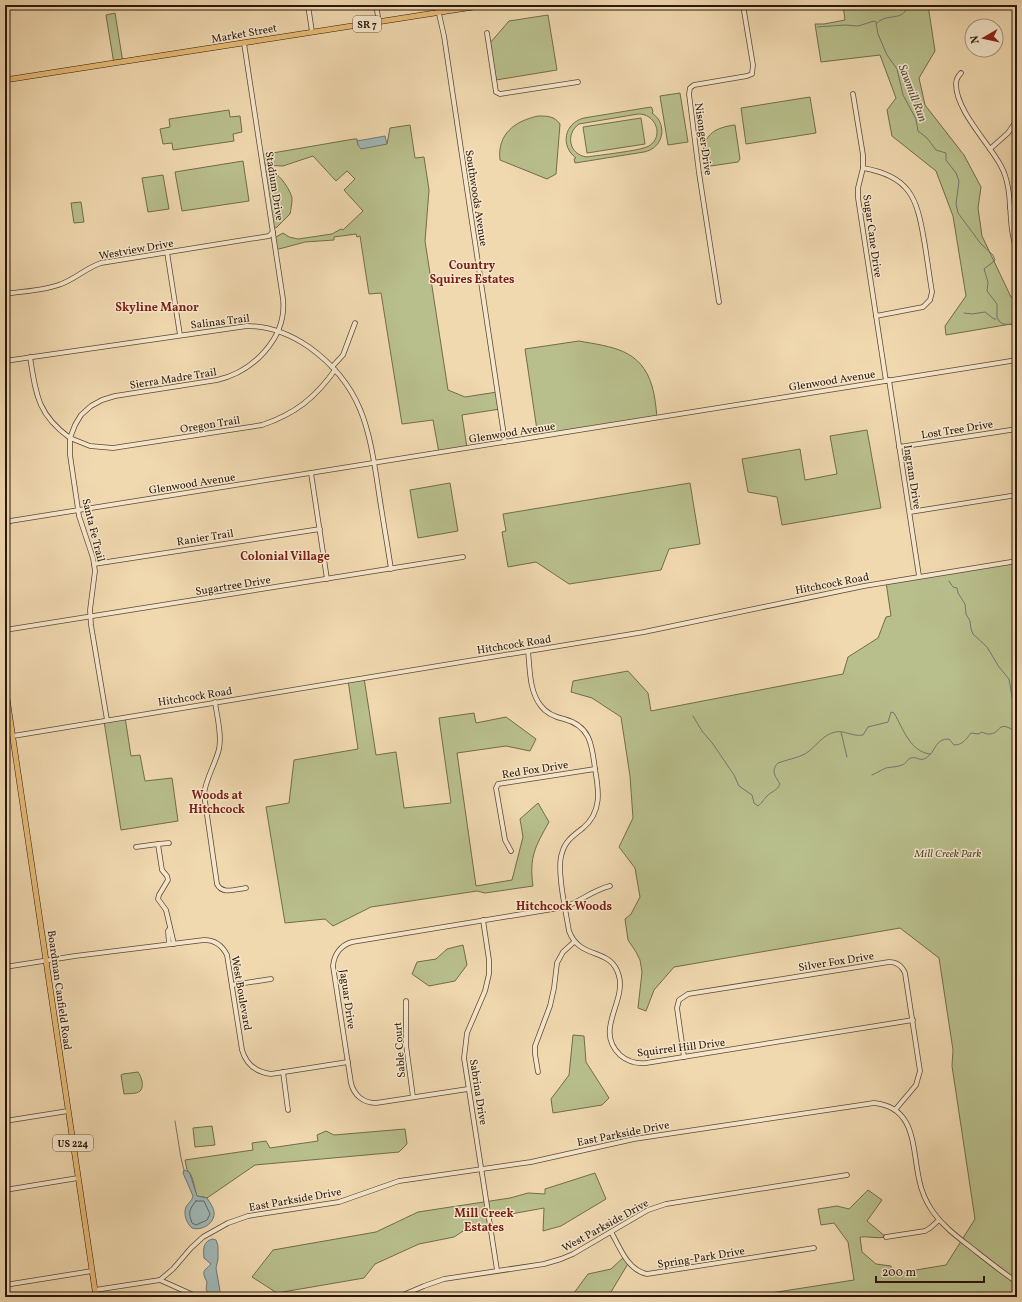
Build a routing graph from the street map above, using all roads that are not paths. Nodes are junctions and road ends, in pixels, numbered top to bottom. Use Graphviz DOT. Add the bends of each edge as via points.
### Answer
graph roads {
  1 [pos="308,5"];
  2 [pos="376,5"];
  3 [pos="436,5"];
  4 [pos="486,5"];
  5 [pos="743,5"];
  6 [pos="439,12"];
  7 [pos="379,22"];
  8 [pos="312,32"];
  9 [pos="487,33"];
  10 [pos="244,43"];
  11 [pos="960,73"];
  12 [pos="5,80"];
  13 [pos="578,82"];
  14 [pos="853,94"];
  15 [pos="1017,120"];
  16 [pos="990,149"];
  17 [pos="863,168"];
  18 [pos="1017,207"];
  19 [pos="1010,208"];
  20 [pos="273,232"];
  21 [pos="1017,250"];
  22 [pos="167,252"];
  23 [pos="5,294"];
  24 [pos="719,302"];
  25 [pos="876,316"];
  26 [pos="355,323"];
  27 [pos="277,331"];
  28 [pos="180,335"];
  29 [pos="30,357"];
  30 [pos="5,360"];
  31 [pos="1017,360"];
  32 [pos="334,368"];
  33 [pos="887,380"];
  34 [pos="1017,429"];
  35 [pos="70,438"];
  36 [pos="505,442"];
  37 [pos="899,447"];
  38 [pos="374,463"];
  39 [pos="311,473"];
  40 [pos="1017,495"];
  41 [pos="78,510"];
  42 [pos="910,512"];
  43 [pos="7,521"];
  44 [pos="5,525"];
  45 [pos="320,529"];
  46 [pos="463,557"];
  47 [pos="1017,561"];
  48 [pos="94,564"];
  49 [pos="391,569"];
  50 [pos="919,576"];
  51 [pos="327,579"];
  52 [pos="91,617"];
  53 [pos="5,630"];
  54 [pos="528,651"];
  55 [pos="5,685"];
  56 [pos="215,702"];
  57 [pos="107,720"];
  58 [pos="13,736"];
  59 [pos="595,769"];
  60 [pos="169,843"];
  61 [pos="158,844"];
  62 [pos="136,847"];
  63 [pos="511,850"];
  64 [pos="610,886"];
  65 [pos="246,888"];
  66 [pos="565,907"];
  67 [pos="483,920"];
  68 [pos="170,928"];
  69 [pos="574,942"];
  70 [pos="169,944"];
  71 [pos="174,944"];
  72 [pos="46,961"];
  73 [pos="5,967"];
  74 [pos="272,979"];
  75 [pos="232,985"];
  76 [pos="406,1001"];
  77 [pos="913,1020"];
  78 [pos="684,1057"];
  79 [pos="348,1062"];
  80 [pos="283,1072"];
  81 [pos="538,1072"];
  82 [pos="468,1089"];
  83 [pos="413,1097"];
  84 [pos="288,1110"];
  85 [pos="895,1110"];
  86 [pos="68,1111"];
  87 [pos="5,1121"];
  88 [pos="482,1169"];
  89 [pos="847,1175"];
  90 [pos="78,1178"];
  91 [pos="5,1190"];
  92 [pos="939,1220"];
  93 [pos="611,1232"];
  94 [pos="886,1237"];
  95 [pos="814,1248"];
  96 [pos="497,1270"];
  97 [pos="92,1271"];
  98 [pos="160,1280"];
  99 [pos="1017,1282"];
  100 [pos="5,1285"];
  101 [pos="95,1290"];
  102 [pos="96,1297"];
  103 [pos="198,1297"];
  104 [pos="398,1297"];
  1 -- 8 [label="street"];
  2 -- 7 [label="street"];
  3 -- 6 [label="street, Southwoods Avenue"];
  4 -- 6 [label="main road, Market Street / SR 7"];
  5 -- 24 [label="street, Nisonger Drive" via="753,65 752,74 694,85 690,88 689,94"];
  6 -- 7 [label="main road, Market Street / SR 7"];
  6 -- 36 [label="street, Southwoods Avenue"];
  7 -- 8 [label="main road, Market Street / SR 7"];
  8 -- 10 [label="main road, Market Street / SR 7"];
  9 -- 13 [label="street" via="496,92 500,94"];
  10 -- 12 [label="main road, Market Street / SR 7"];
  10 -- 20 [label="street, Stadium Drive"];
  11 -- 16 [label="street" via="956,83 961,102"];
  14 -- 17 [label="street, Sugar Cane Drive"];
  15 -- 16 [label="street" via="1008,133"];
  16 -- 19 [label="street" via="1006,177"];
  17 -- 25 [label="street, Sugar Cane Drive" via="858,198"];
  17 -- 25 [label="street" via="884,172 895,178 914,200 920,218 932,292 930,300 923,307"];
  18 -- 19 [label="street"];
  19 -- 21 [label="street" via="1011,231"];
  20 -- 22 [label="street, Westview Drive" via="269,236"];
  20 -- 27 [label="street, Stadium Drive" via="284,306"];
  22 -- 23 [label="street, Westview Drive" via="101,263 60,284"];
  22 -- 28 [label="street"];
  25 -- 33 [label="street, Sugar Cane Drive"];
  26 -- 32 [label="street, Oregon Trail" via="343,355"];
  27 -- 28 [label="street, Salinas Trail" via="246,326"];
  27 -- 32 [label="street, Salinas Trail" via="303,344"];
  27 -- 35 [label="street, Sierra Madre Trail" via="262,355 238,373 217,380 102,400 82,415"];
  28 -- 29 [label="street, Salinas Trail"];
  29 -- 30 [label="street, Salinas Trail"];
  29 -- 35 [label="street" via="41,407 53,424"];
  31 -- 33 [label="street, Glenwood Avenue"];
  32 -- 35 [label="street, Oregon Trail" via="319,390 304,404 262,425 113,448 90,446"];
  32 -- 38 [label="street, Salinas Trail" via="363,414"];
  33 -- 36 [label="street, Glenwood Avenue"];
  33 -- 37 [label="street, Ingram Drive"];
  34 -- 37 [label="street, Lost Tree Drive"];
  35 -- 41 [label="street, Santa Fe Trail"];
  36 -- 38 [label="street, Glenwood Avenue"];
  37 -- 42 [label="street, Ingram Drive"];
  38 -- 39 [label="street, Glenwood Avenue"];
  38 -- 49 [label="street, Salinas Trail"];
  39 -- 41 [label="street, Glenwood Avenue"];
  39 -- 45 [label="street"];
  40 -- 42 [label="street"];
  41 -- 43 [label="street, Glenwood Avenue"];
  41 -- 48 [label="street, Santa Fe Trail"];
  42 -- 50 [label="street, Ingram Drive"];
  43 -- 44 [label="street, Glenwood Avenue"];
  45 -- 48 [label="street, Ranier Trail"];
  45 -- 51 [label="street"];
  46 -- 49 [label="street, Sugartree Drive"];
  47 -- 50 [label="street, Hitchcock Road"];
  48 -- 52 [label="street, Santa Fe Trail"];
  49 -- 51 [label="street, Sugartree Drive"];
  50 -- 54 [label="street, Hitchcock Road" via="647,631"];
  51 -- 52 [label="street, Sugartree Drive"];
  52 -- 53 [label="street, Sugartree Drive"];
  52 -- 57 [label="street, Santa Fe Trail"];
  54 -- 56 [label="street, Hitchcock Road"];
  54 -- 59 [label="street" via="532,687 537,701 548,713 574,722 585,732 591,744"];
  55 -- 58 [label="main road, Boardman Canfield Road / US 224"];
  56 -- 57 [label="street, Hitchcock Road"];
  56 -- 65 [label="street" via="220,742 204,794 217,884 224,890"];
  57 -- 58 [label="street, Hitchcock Road"];
  58 -- 72 [label="main road, Boardman Canfield Road / US 224"];
  59 -- 63 [label="street, Red Fox Drive" via="498,784 496,788 505,840"];
  59 -- 66 [label="street" via="599,796 596,811 588,823 568,840 561,856"];
  60 -- 61 [label="street"];
  61 -- 62 [label="street"];
  61 -- 68 [label="street" via="162,870 168,880 158,899 166,910"];
  64 -- 66 [label="street, Jaguar Drive" via="600,888"];
  66 -- 67 [label="street, Jaguar Drive"];
  66 -- 69 [label="street" via="569,931"];
  67 -- 79 [label="street, Jaguar Drive" via="352,942 341,948 335,957 334,966"];
  67 -- 82 [label="street, Sabrina Drive" via="489,974 465,1041 464,1058"];
  68 -- 70 [label="street"];
  68 -- 71 [label="street"];
  69 -- 78 [label="street, Squirrel Hill Drive" via="583,949 607,959 618,972 620,988 610,1031 612,1042 621,1055 640,1063"];
  69 -- 81 [label="street" via="563,952 557,963 550,1006 535,1046"];
  70 -- 71 [label="street, West Boulevard"];
  70 -- 72 [label="street, West Boulevard"];
  71 -- 75 [label="street, West Boulevard" via="206,940 219,944 227,955"];
  72 -- 73 [label="street, West Boulevard"];
  72 -- 86 [label="main road, Boardman Canfield Road / US 224"];
  74 -- 75 [label="street"];
  75 -- 80 [label="street, West Boulevard" via="245,1059 261,1072"];
  76 -- 83 [label="street, Sable Court" via="406,1044"];
  77 -- 78 [label="street, Squirrel Hill Drive"];
  77 -- 78 [label="street, Silver Fox Drive" via="905,973 901,966 894,962 691,993 679,1000 677,1008"];
  77 -- 85 [label="street, Silver Fox Drive" via="919,1076 912,1090"];
  79 -- 80 [label="street, West Boulevard"];
  79 -- 83 [label="street, Jaguar Drive" via="352,1087 363,1100 376,1103"];
  80 -- 84 [label="street"];
  82 -- 83 [label="street, Jaguar Drive"];
  82 -- 88 [label="street, Sabrina Drive"];
  85 -- 88 [label="street, East Parkside Drive" via="882,1104 866,1103 634,1139 531,1162"];
  85 -- 92 [label="street" via="909,1129 921,1187"];
  86 -- 87 [label="street"];
  86 -- 90 [label="main road, Boardman Canfield Road / US 224"];
  88 -- 96 [label="street, Sabrina Drive"];
  88 -- 98 [label="street, East Parkside Drive" via="399,1181 339,1202 237,1219 203,1237"];
  89 -- 93 [label="street, West Parkside Drive" via="666,1204 648,1210"];
  90 -- 91 [label="street"];
  90 -- 97 [label="main road, Boardman Canfield Road / US 224"];
  92 -- 94 [label="street" via="924,1231"];
  92 -- 99 [label="street" via="953,1234"];
  93 -- 95 [label="street, Spring-Park Drive" via="631,1265 647,1274"];
  93 -- 96 [label="street, West Parkside Drive" via="561,1259 544,1264"];
  96 -- 104 [label="street, West Parkside Drive" via="437,1281"];
  97 -- 100 [label="street"];
  97 -- 101 [label="main road, Boardman Canfield Road / US 224"];
  98 -- 101 [label="street"];
  98 -- 103 [label="street"];
  101 -- 102 [label="main road, Boardman Canfield Road / US 224"];
}
